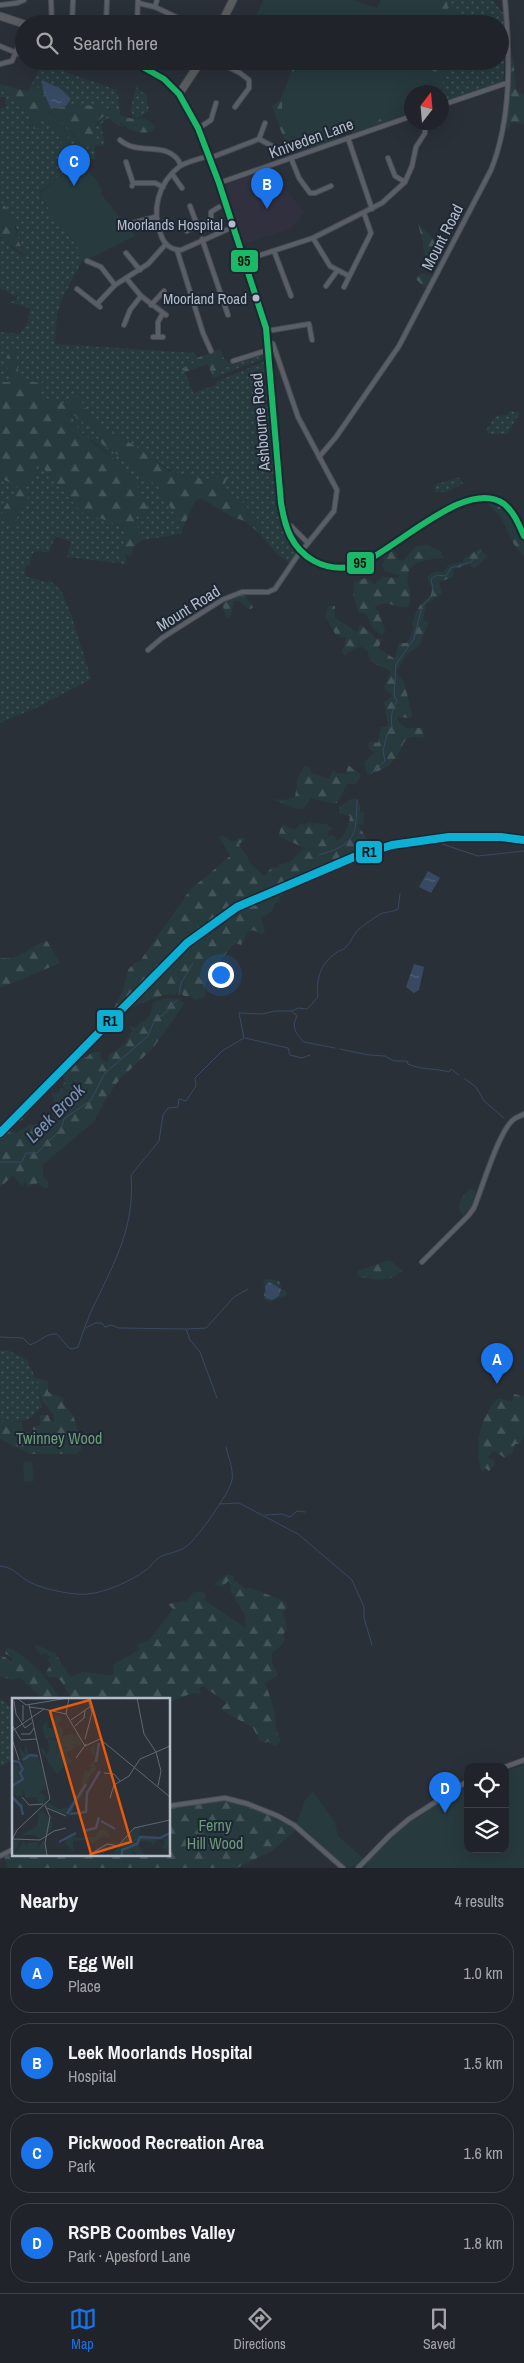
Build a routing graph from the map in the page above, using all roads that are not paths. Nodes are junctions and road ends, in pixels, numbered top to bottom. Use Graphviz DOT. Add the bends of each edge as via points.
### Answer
graph roads {
  1 [pos="24,0"];
  2 [pos="51,0"];
  3 [pos="73,0"];
  4 [pos="107,0"];
  5 [pos="157,0"];
  6 [pos="233,0"];
  7 [pos="505,0"];
  8 [pos="138,2"];
  9 [pos="0,4"];
  10 [pos="155,7"];
  11 [pos="52,15"];
  12 [pos="72,15"];
  13 [pos="106,15"];
  14 [pos="137,15"];
  15 [pos="172,15"];
  16 [pos="226,15"];
  17 [pos="506,15"];
  18 [pos="0,16"];
  19 [pos="15,21"];
  20 [pos="0,46"];
  21 [pos="15,53"];
  22 [pos="15,55"];
  23 [pos="0,64"];
  24 [pos="148,70"];
  25 [pos="195,70"];
  26 [pos="234,70"];
  27 [pos="507,70"];
  28 [pos="507,83"];
  29 [pos="179,94"];
  30 [pos="216,103"];
  31 [pos="449,103"];
  32 [pos="235,107"];
  33 [pos="404,119"];
  34 [pos="265,123"];
  35 [pos="198,128"];
  36 [pos="425,130"];
  37 [pos="348,138"];
  38 [pos="260,139"];
  39 [pos="122,144"];
  40 [pos="272,146"];
  41 [pos="210,157"];
  42 [pos="291,158"];
  43 [pos="389,159"];
  44 [pos="128,163"];
  45 [pos="181,165"];
  46 [pos="172,174"];
  47 [pos="405,182"];
  48 [pos="219,183"];
  49 [pos="331,186"];
  50 [pos="163,187"];
  51 [pos="182,188"];
  52 [pos="219,207"];
  53 [pos="192,208"];
  54 [pos="372,209"];
  55 [pos="364,213"];
  56 [pos="155,217"];
  57 [pos="211,221"];
  58 [pos="136,224"];
  59 [pos="199,224"];
  60 [pos="233,226"];
  61 [pos="187,230"];
  62 [pos="217,232"];
  63 [pos="313,238"];
  64 [pos="202,239"];
  65 [pos="166,244"];
  66 [pos="177,250"];
  67 [pos="274,251"];
  68 [pos="127,256"];
  69 [pos="245,260"];
  70 [pos="87,261"];
  71 [pos="140,270"];
  72 [pos="336,271"];
  73 [pos="349,276"];
  74 [pos="126,278"];
  75 [pos="115,285"];
  76 [pos="326,286"];
  77 [pos="344,287"];
  78 [pos="78,291"];
  79 [pos="163,293"];
  80 [pos="141,296"];
  81 [pos="291,296"];
  82 [pos="151,305"];
  83 [pos="228,315"];
  84 [pos="126,322"];
  85 [pos="267,331"];
  86 [pos="158,337"];
  87 [pos="312,340"];
  88 [pos="268,341"];
  89 [pos="268,350"];
  90 [pos="211,352"];
  91 [pos="233,361"];
  92 [pos="319,457"];
  93 [pos="288,525"];
  94 [pos="524,536"];
  95 [pos="308,543"];
  96 [pos="148,650"];
  97 [pos="524,1114"];
  98 [pos="422,1262"];
  99 [pos="524,1760"];
  100 [pos="509,1766"];
  101 [pos="464,1785"];
  102 [pos="170,1806"];
  103 [pos="12,1850"];
  104 [pos="0,1856"];
  105 [pos="343,1868"];
  106 [pos="358,1868"];
  1 -- 9 [label="street"];
  2 -- 11 [label="street"];
  3 -- 12 [label="street"];
  4 -- 13 [label="street"];
  5 -- 10 [label="street"];
  6 -- 16 [label="highway"];
  7 -- 17 [label="street, Mount Road"];
  8 -- 10 [label="street"];
  8 -- 14 [label="street"];
  10 -- 15 [label="street"];
  18 -- 19 [label="highway"];
  20 -- 21 [label="street"];
  22 -- 23 [label="street" via="11,63"];
  24 -- 29 [label="highway, Ashbourne Road" via="164,79"];
  25 -- 29 [label="highway"];
  26 -- 32 [label="street" via="249,80 249,88"];
  27 -- 28 [label="street, Mount Road"];
  28 -- 31 [label="street"];
  28 -- 92 [label="street, Mount Road" via="498,146 481,189 399,346"];
  29 -- 35 [label="highway, Ashbourne Road"];
  30 -- 35 [label="street" via="211,120"];
  33 -- 37 [label="street, Kniveden Lane"];
  34 -- 38 [label="street"];
  35 -- 41 [label="highway, Ashbourne Road"];
  36 -- 47 [label="street"];
  37 -- 42 [label="street, Kniveden Lane"];
  37 -- 54 [label="street"];
  38 -- 40 [label="street"];
  38 -- 41 [label="street"];
  39 -- 45 [label="street" via="138,149 165,150"];
  41 -- 45 [label="street"];
  41 -- 48 [label="highway, Ashbourne Road"];
  42 -- 48 [label="street, Kniveden Lane"];
  42 -- 49 [label="street" via="299,178 310,193"];
  43 -- 47 [label="street" via="394,176"];
  44 -- 50 [label="street" via="132,184 154,183"];
  45 -- 46 [label="street"];
  46 -- 50 [label="street"];
  46 -- 51 [label="street"];
  47 -- 54 [label="street"];
  48 -- 60 [label="highway, Ashbourne Road"];
  50 -- 56 [label="street"];
  52 -- 57 [label="street" via="211,212"];
  53 -- 59 [label="street"];
  54 -- 55 [label="street"];
  55 -- 63 [label="street"];
  55 -- 73 [label="street" via="371,233"];
  56 -- 58 [label="street"];
  56 -- 65 [label="street"];
  57 -- 59 [label="street"];
  57 -- 62 [label="street"];
  59 -- 61 [label="street"];
  60 -- 62 [label="street"];
  60 -- 69 [label="highway, Ashbourne Road"];
  62 -- 64 [label="street"];
  63 -- 67 [label="street"];
  63 -- 72 [label="street" via="326,262"];
  64 -- 66 [label="street"];
  64 -- 83 [label="street"];
  65 -- 66 [label="street"];
  65 -- 71 [label="street"];
  66 -- 90 [label="street"];
  67 -- 69 [label="street"];
  67 -- 81 [label="street"];
  68 -- 71 [label="street"];
  69 -- 85 [label="highway, Ashbourne Road"];
  70 -- 75 [label="street" via="93,261"];
  71 -- 74 [label="street"];
  72 -- 73 [label="street"];
  72 -- 76 [label="street"];
  73 -- 77 [label="street"];
  74 -- 75 [label="street"];
  74 -- 80 [label="street"];
  75 -- 78 [label="street" via="98,306"];
  79 -- 82 [label="street"];
  80 -- 82 [label="street"];
  80 -- 84 [label="street"];
  82 -- 86 [label="street" via="165,314 158,322"];
  85 -- 87 [label="street" via="309,324"];
  85 -- 88 [label="highway, Ashbourne Road"];
  88 -- 89 [label="highway, Ashbourne Road"];
  88 -- 92 [label="street, Mount Road" via="273,344 298,418"];
  89 -- 91 [label="street"];
  89 -- 93 [label="highway, Ashbourne Road" via="280,492"];
  92 -- 95 [label="street, Mount Road" via="336,486 336,504 332,514"];
  93 -- 94 [label="highway, Ashbourne Road" via="293,542 301,552 317,562 340,568 366,561 429,520 479,498 490,498 504,504 512,512"];
  93 -- 95 [label="street"];
  95 -- 96 [label="street, Mount Road, bridge" via="275,589 242,592 222,600"];
  97 -- 98 [label="street" via="509,1124 471,1212"];
  99 -- 100 [label="street"];
  101 -- 106 [label="street" via="409,1819"];
  102 -- 105 [label="street" via="225,1798 248,1804 294,1825"];
  103 -- 104 [label="street"];
}
